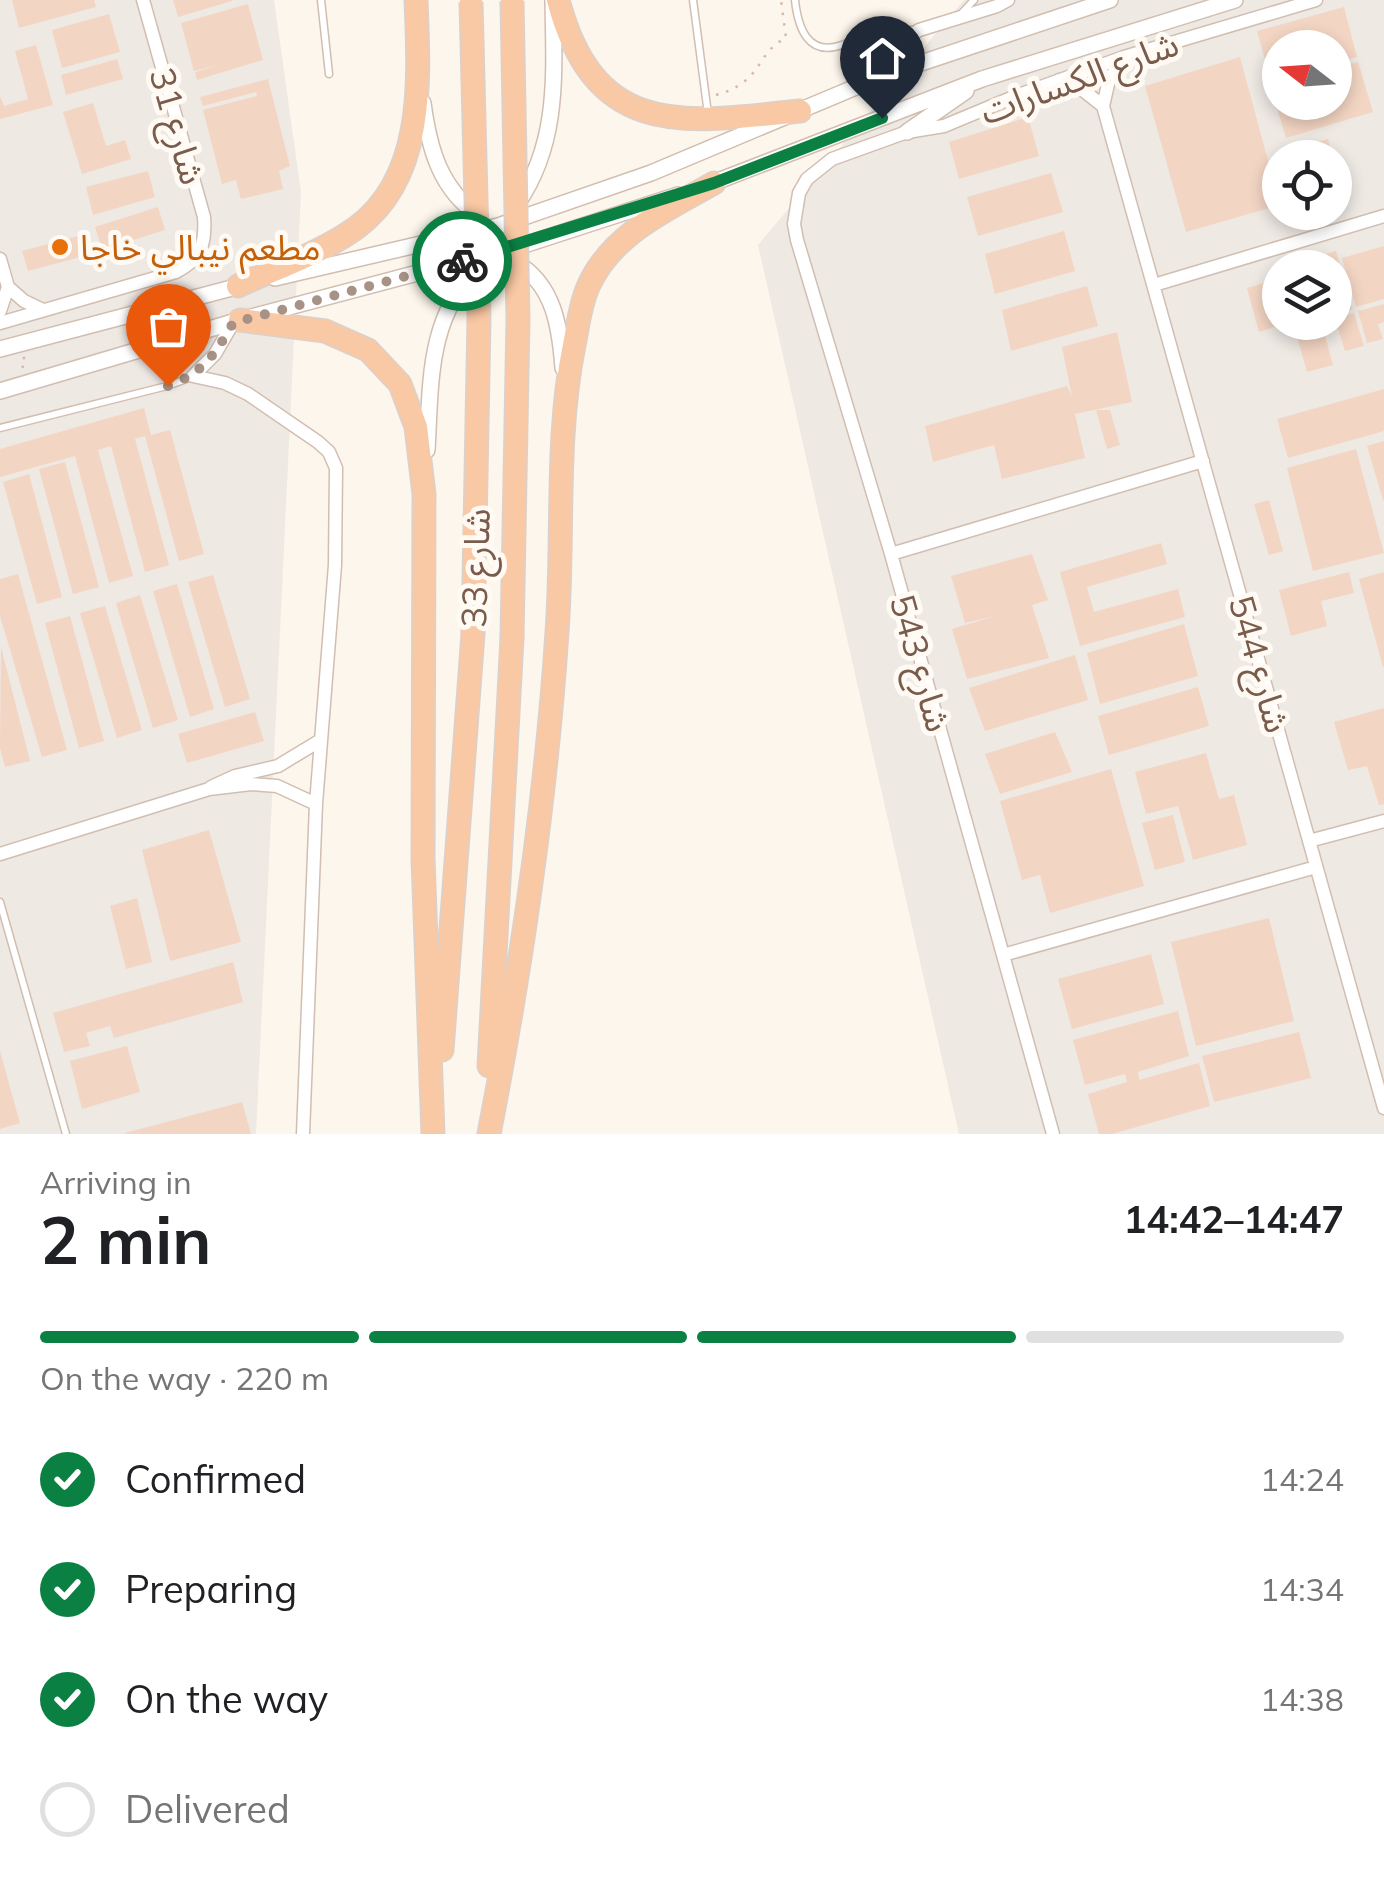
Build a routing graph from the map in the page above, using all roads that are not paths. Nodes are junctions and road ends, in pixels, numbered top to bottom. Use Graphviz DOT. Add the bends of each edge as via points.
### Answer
graph roads {
  1 [pos="143,0"];
  2 [pos="321,0"];
  3 [pos="416,0"];
  4 [pos="555,0"];
  5 [pos="693,0"];
  6 [pos="795,0"];
  7 [pos="974,0"];
  8 [pos="1008,0"];
  9 [pos="1110,0"];
  10 [pos="1235,0"];
  11 [pos="1316,0"];
  12 [pos="471,1"];
  13 [pos="512,1"];
  14 [pos="957,18"];
  15 [pos="918,30"];
  16 [pos="1124,58"];
  17 [pos="328,74"];
  18 [pos="882,76"];
  19 [pos="420,80"];
  20 [pos="982,80"];
  21 [pos="1058,80"];
  22 [pos="1103,106"];
  23 [pos="707,110"];
  24 [pos="800,111"];
  25 [pos="908,132"];
  26 [pos="714,183"];
  27 [pos="799,193"];
  28 [pos="1384,216"];
  29 [pos="504,230"];
  30 [pos="463,233"];
  31 [pos="527,244"];
  32 [pos="488,248"];
  33 [pos="0,260"];
  34 [pos="238,286"];
  35 [pos="1154,286"];
  36 [pos="8,287"];
  37 [pos="44,310"];
  38 [pos="0,311"];
  39 [pos="237,322"];
  40 [pos="0,323"];
  41 [pos="0,350"];
  42 [pos="192,376"];
  43 [pos="0,391"];
  44 [pos="564,392"];
  45 [pos="0,428"];
  46 [pos="1203,462"];
  47 [pos="424,494"];
  48 [pos="891,554"];
  49 [pos="321,740"];
  50 [pos="209,788"];
  51 [pos="316,804"];
  52 [pos="1384,821"];
  53 [pos="1309,841"];
  54 [pos="0,854"];
  55 [pos="1316,867"];
  56 [pos="0,902"];
  57 [pos="1003,956"];
  58 [pos="1384,1108"];
  59 [pos="66,1134"];
  60 [pos="303,1134"];
  61 [pos="434,1134"];
  62 [pos="487,1134"];
  63 [pos="1053,1134"];
  1 -- 37 [label="street, شارع 31" via="204,217 201,252 176,272"];
  2 -- 17 [label="lane"];
  3 -- 19 [label="highway"];
  4 -- 23 [label="highway" via="573,45 612,93 658,116 688,121"];
  4 -- 29 [label="street" via="548,133"];
  5 -- 23 [label="lane"];
  6 -- 15 [label="lane" via="798,26 821,48 874,31"];
  7 -- 14 [label="lane"];
  8 -- 14 [label="street"];
  9 -- 18 [label="street, شارع الكسارات"];
  10 -- 20 [label="street, شارع الكسارات"];
  11 -- 16 [label="street, شارع الكسارات"];
  12 -- 61 [label="highway, شارع 33, bridge" via="479,301 473,634"];
  13 -- 62 [label="highway, شارع 33, bridge" via="518,320 512,638"];
  14 -- 15 [label="street"];
  15 -- 18 [label="street"];
  16 -- 21 [label="street, شارع الكسارات"];
  16 -- 22 [label="street"];
  18 -- 24 [label="street, شارع الكسارات"];
  19 -- 29 [label="street" via="431,153 443,178 470,210"];
  19 -- 34 [label="highway" via="406,156 376,210 340,238"];
  20 -- 25 [label="street"];
  20 -- 26 [label="street, شارع الكسارات"];
  21 -- 22 [label="street"];
  21 -- 25 [label="street, شارع الكسارات" via="944,126"];
  22 -- 35 [label="street, شارع 544"];
  23 -- 24 [label="highway"];
  24 -- 29 [label="street, شارع الكسارات"];
  25 -- 27 [label="street, شارع الكسارات" via="832,160"];
  26 -- 31 [label="street, شارع الكسارات"];
  26 -- 44 [label="highway" via="626,236 598,268 581,306"];
  27 -- 48 [label="street, شارع 543" via="797,240"];
  28 -- 35 [label="street"];
  29 -- 30 [label="street, شارع الكسارات"];
  29 -- 31 [label="street"];
  29 -- 32 [label="street"];
  30 -- 32 [label="street"];
  30 -- 34 [label="street, شارع الكسارات"];
  31 -- 32 [label="street, شارع الكسارات"];
  32 -- 39 [label="street, شارع الكسارات" via="468,260"];
  32 -- 44 [label="street" via="521,265 546,291 558,324"];
  32 -- 47 [label="street" via="458,290 435,342"];
  33 -- 36 [label="street"];
  34 -- 41 [label="street, شارع الكسارات"];
  35 -- 46 [label="street, شارع 544"];
  36 -- 37 [label="street"];
  36 -- 38 [label="street"];
  37 -- 40 [label="street"];
  39 -- 42 [label="street"];
  39 -- 43 [label="street, شارع الكسارات"];
  39 -- 47 [label="highway" via="340,336 380,360 413,412"];
  42 -- 45 [label="lane"];
  42 -- 49 [label="street" via="240,389 302,430 334,461 335,565"];
  44 -- 62 [label="highway" via="550,724"];
  46 -- 48 [label="street"];
  46 -- 53 [label="street, شارع 544"];
  47 -- 61 [label="highway" via="423,858"];
  48 -- 57 [label="street, شارع 543"];
  49 -- 50 [label="street" via="278,766"];
  49 -- 51 [label="street"];
  50 -- 51 [label="street" via="277,786"];
  50 -- 54 [label="street"];
  51 -- 60 [label="street"];
  52 -- 53 [label="street"];
  53 -- 55 [label="street, شارع 544"];
  55 -- 57 [label="street"];
  55 -- 58 [label="street, شارع 544"];
  56 -- 59 [label="lane"];
  57 -- 63 [label="street, شارع 543"];
}
